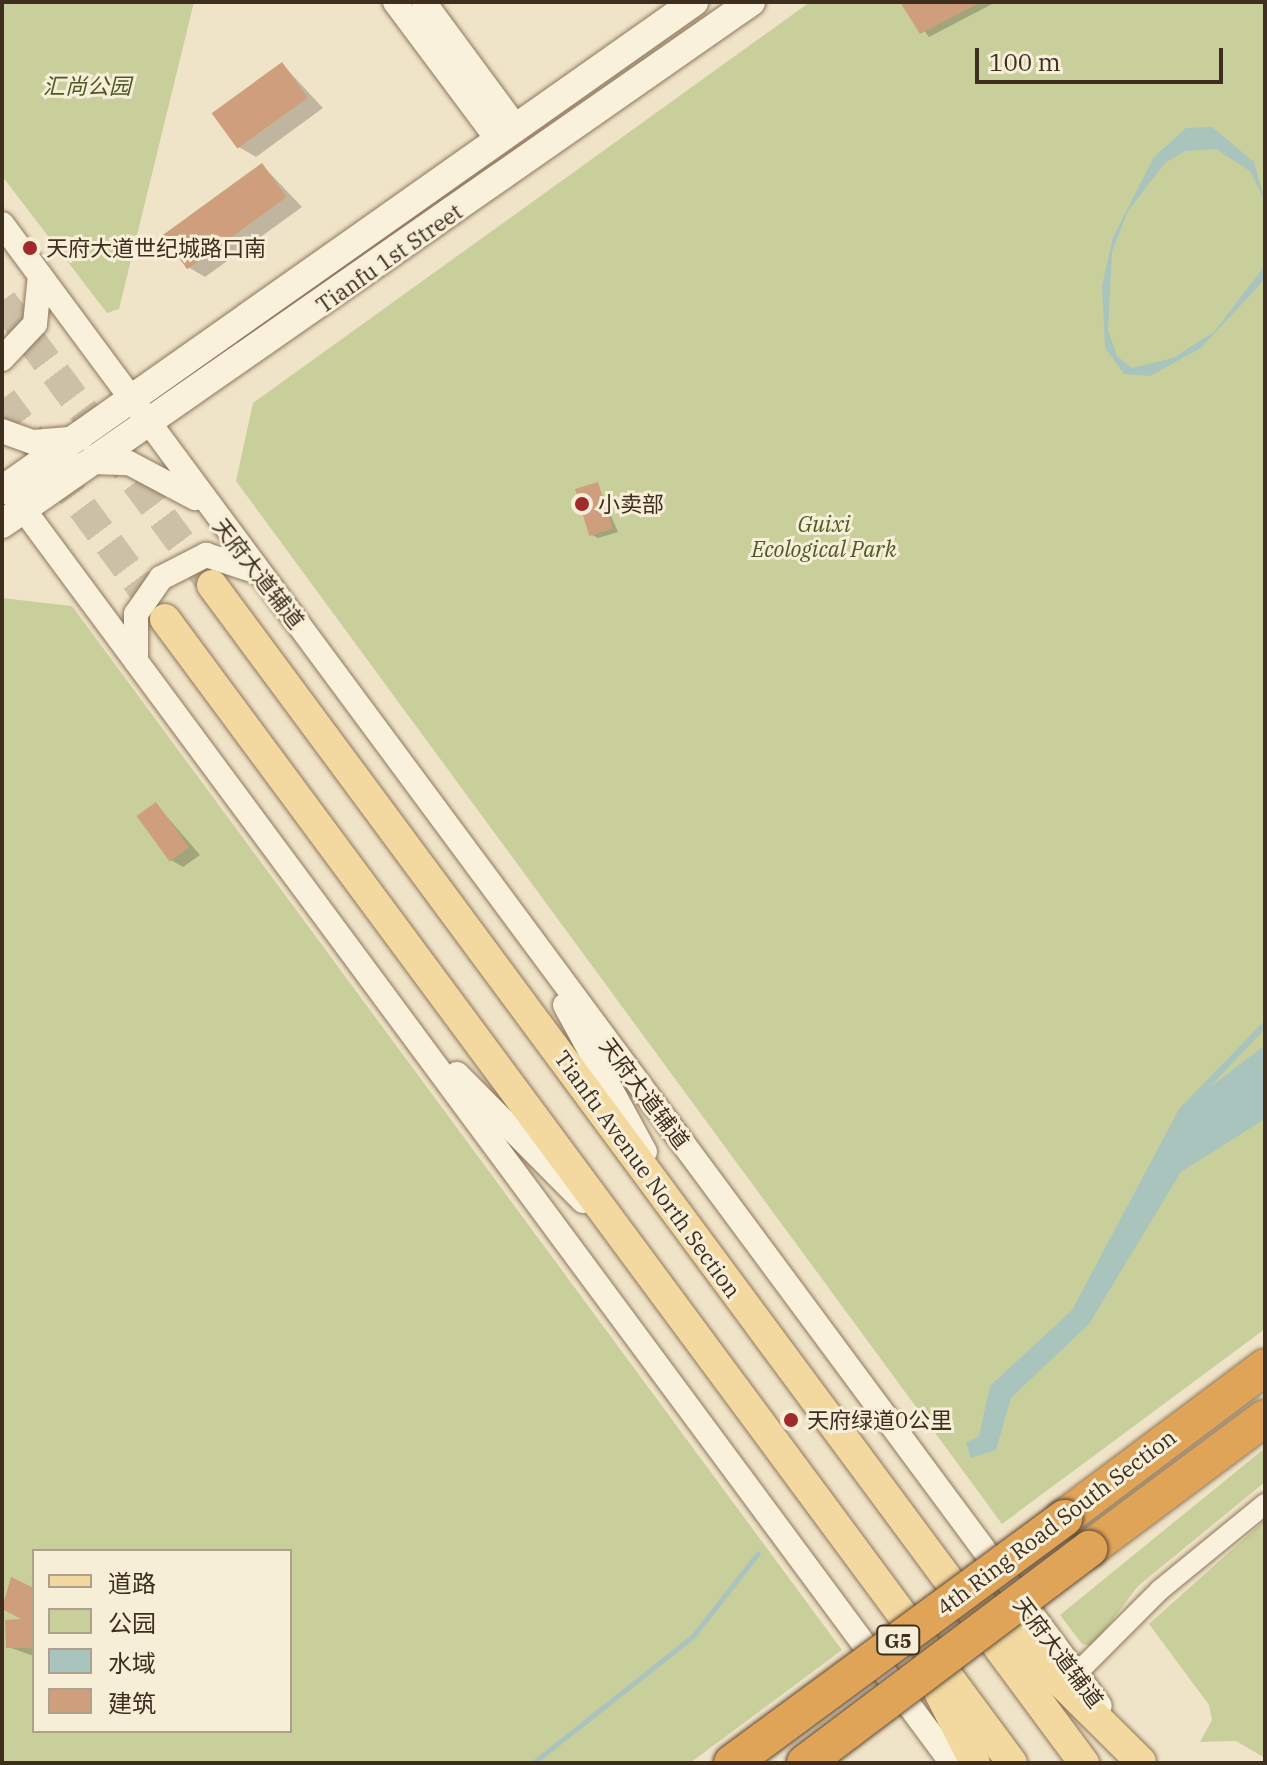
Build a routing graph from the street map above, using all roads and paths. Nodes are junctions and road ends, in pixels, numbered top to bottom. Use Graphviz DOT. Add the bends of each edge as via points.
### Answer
graph roads {
  1 [pos="395,2"];
  2 [pos="424,2"];
  3 [pos="694,2"];
  4 [pos="751,2"];
  5 [pos="507,134"];
  6 [pos="2,224"];
  7 [pos="40,275"];
  8 [pos="2,359"];
  9 [pos="131,399"];
  10 [pos="149,423"];
  11 [pos="2,431"];
  12 [pos="74,439"];
  13 [pos="92,462"];
  14 [pos="7,498"];
  15 [pos="207,506"];
  16 [pos="261,574"];
  17 [pos="212,585"];
  18 [pos="165,619"];
  19 [pos="136,662"];
  20 [pos="523,928"];
  21 [pos="398,1016"];
  22 [pos="680,1218"];
  23 [pos="633,1251"];
  24 [pos="1265,1367"];
  25 [pos="1265,1418"];
  26 [pos="1265,1504"];
  27 [pos="935,1562"];
  28 [pos="888,1596"];
  29 [pos="1076,1674"];
  30 [pos="732,1763"];
  31 [pos="805,1763"];
  32 [pos="952,1763"];
  33 [pos="975,1763"];
  34 [pos="1012,1763"];
  35 [pos="1084,1763"];
  36 [pos="1141,1763"];
  1 -- 5 [label="street"];
  2 -- 5 [label="street"];
  3 -- 5 [label="main road, Tianfu 1st Street"];
  4 -- 10 [label="main road, Tianfu 1st Street"];
  5 -- 9 [label="main road, Tianfu 1st Street"];
  6 -- 7 [label="street, 天府大道辅道"];
  7 -- 8 [label="street" via="35,324"];
  7 -- 9 [label="street, 天府大道辅道"];
  9 -- 10 [label="street, 天府大道辅道"];
  9 -- 12 [label="main road, Tianfu 1st Street"];
  10 -- 12 [label="street"];
  10 -- 13 [label="main road, Tianfu 1st Street"];
  10 -- 15 [label="street, 天府大道辅道"];
  11 -- 12 [label="street" via="33,442"];
  12 -- 14 [label="main road, Tianfu 1st Street"];
  13 -- 14 [label="main road, Tianfu 1st Street"];
  13 -- 15 [label="street" via="150,470"];
  14 -- 19 [label="street"];
  15 -- 16 [label="street, 天府大道辅道"];
  16 -- 19 [label="street" via="230,558 183,562 142,600 133,632"];
  16 -- 20 [label="street, 天府大道辅道"];
  17 -- 22 [label="main road, Tianfu Avenue North Section"];
  18 -- 23 [label="main road"];
  19 -- 21 [label="street"];
  20 -- 22 [label="street"];
  20 -- 29 [label="street, 天府大道辅道"];
  21 -- 23 [label="street"];
  21 -- 32 [label="street"];
  22 -- 27 [label="main road, Tianfu Avenue North Section"];
  23 -- 28 [label="main road"];
  24 -- 30 [label="highway, 4th Ring Road South Section / G5, bridge"];
  25 -- 31 [label="highway, 4th Ring Road South Section / G5, bridge"];
  26 -- 29 [label="street" via="1160,1590"];
  27 -- 35 [label="main road, Tianfu Avenue North Section"];
  27 -- 36 [label="main road"];
  28 -- 33 [label="main road"];
  28 -- 34 [label="main road"];
  29 -- 36 [label="street, 天府大道辅道"];
}
